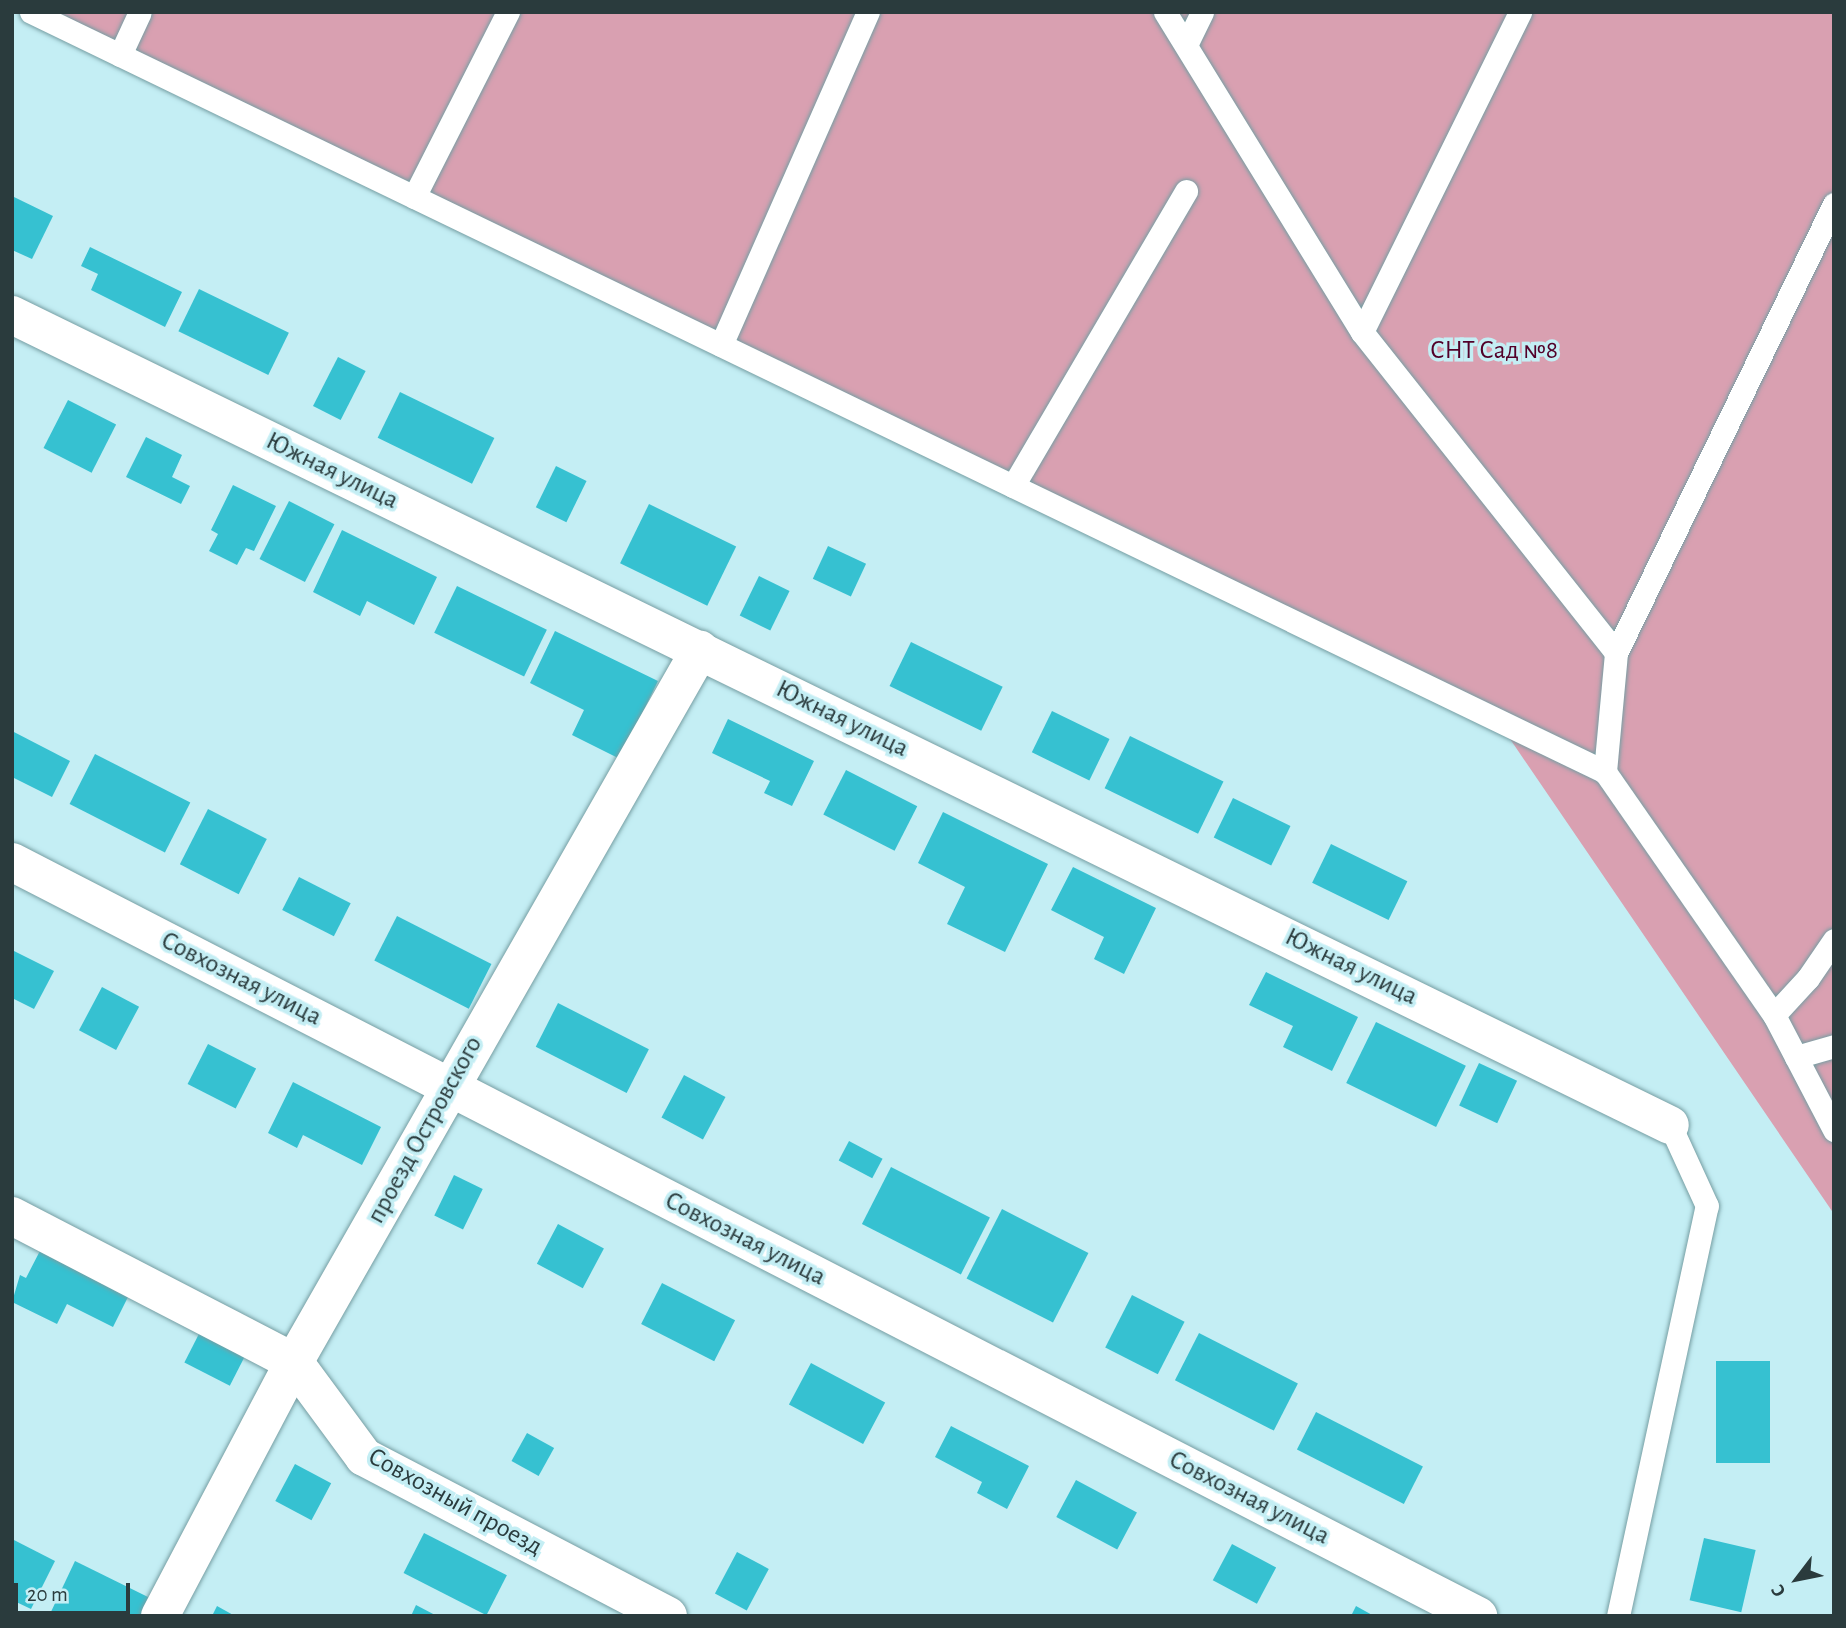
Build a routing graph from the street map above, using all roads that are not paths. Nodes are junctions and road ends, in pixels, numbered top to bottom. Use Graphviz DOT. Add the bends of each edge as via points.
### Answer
graph roads {
  1 [pos="31,12"];
  2 [pos="140,12"];
  3 [pos="508,12"];
  4 [pos="868,12"];
  5 [pos="1165,12"];
  6 [pos="1202,12"];
  7 [pos="1520,12"];
  8 [pos="1187,43"];
  9 [pos="120,55"];
  10 [pos="1186,191"];
  11 [pos="414,197"];
  12 [pos="1834,204"];
  13 [pos="12,315"];
  14 [pos="1362,332"];
  15 [pos="721,345"];
  16 [pos="1013,486"];
  17 [pos="700,650"];
  18 [pos="1616,653"];
  19 [pos="1605,772"];
  20 [pos="12,862"];
  21 [pos="1834,940"];
  22 [pos="1774,1015"];
  23 [pos="1834,1046"];
  24 [pos="1796,1057"];
  25 [pos="449,1086"];
  26 [pos="1670,1125"];
  27 [pos="1834,1130"];
  28 [pos="12,1216"];
  29 [pos="294,1362"];
  30 [pos="160,1616"];
  31 [pos="668,1616"];
  32 [pos="1478,1616"];
  33 [pos="1618,1616"];
  1 -- 9 [label="lane"];
  2 -- 9 [label="lane"];
  3 -- 11 [label="lane"];
  4 -- 15 [label="lane"];
  5 -- 8 [label="lane"];
  6 -- 8 [label="lane"];
  7 -- 14 [label="lane"];
  8 -- 14 [label="lane"];
  9 -- 11 [label="lane"];
  10 -- 16 [label="lane"];
  11 -- 15 [label="lane"];
  12 -- 18 [label="lane"];
  13 -- 17 [label="street, Южная улица"];
  14 -- 18 [label="lane"];
  15 -- 16 [label="lane"];
  16 -- 19 [label="lane"];
  17 -- 25 [label="street, проезд Островского"];
  17 -- 26 [label="street, Южная улица"];
  18 -- 19 [label="lane"];
  19 -- 22 [label="lane"];
  20 -- 25 [label="street, Совхозная улица"];
  21 -- 22 [label="lane"];
  22 -- 24 [label="lane"];
  23 -- 24 [label="lane"];
  24 -- 27 [label="lane"];
  25 -- 29 [label="street, проезд Островского"];
  25 -- 32 [label="street, Совхозная улица"];
  26 -- 33 [label="lane" via="1707,1206"];
  28 -- 29 [label="street, Совхозный проезд"];
  29 -- 30 [label="street, проезд Островского"];
  29 -- 31 [label="street, Совхозный проезд" via="364,1457"];
}
